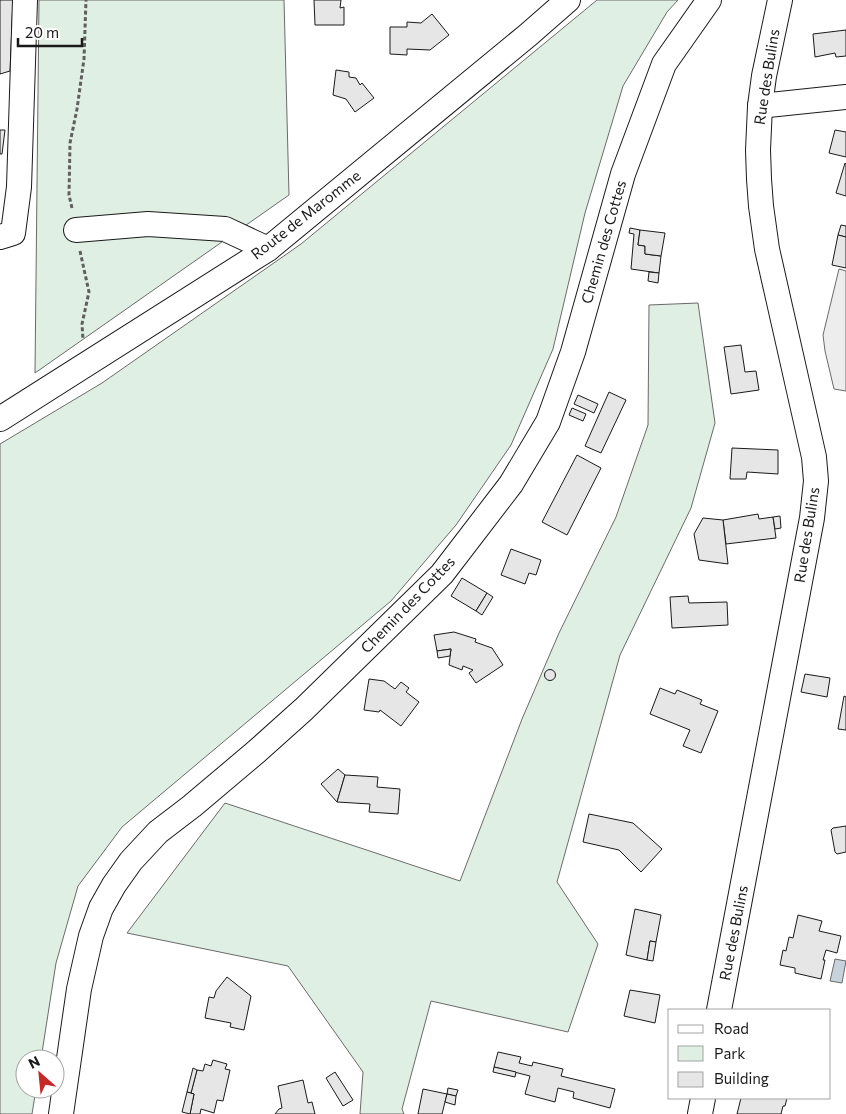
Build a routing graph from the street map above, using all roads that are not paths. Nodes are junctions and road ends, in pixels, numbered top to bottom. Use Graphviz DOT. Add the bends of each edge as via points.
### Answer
graph roads {
  1 [pos="25,0"];
  2 [pos="568,0"];
  3 [pos="780,0"];
  4 [pos="710,4"];
  5 [pos="846,97"];
  6 [pos="760,106"];
  7 [pos="76,230"];
  8 [pos="0,237"];
  9 [pos="268,248"];
  10 [pos="0,419"];
  11 [pos="719,1009"];
  12 [pos="703,1099"];
  13 [pos="62,1114"];
  14 [pos="700,1114"];
  1 -- 8 [label="street" via="19,187 13,233"];
  2 -- 9 [label="street, Route de Maromme"];
  3 -- 6 [label="street, Rue des Bulins"];
  4 -- 13 [label="street, Chemin des Cottes" via="664,64 623,174 573,352 548,422 511,484 442,574 304,709 158,832 131,861 101,908 91,936 79,989"];
  5 -- 6 [label="street"];
  6 -- 11 [label="street, Rue des Bulins" via="759,179 767,249 814,457 816,481 812,518"];
  7 -- 9 [label="street" via="148,224 225,229"];
  9 -- 10 [label="street, Route de Maromme"];
  12 -- 14 [label="street"];
}
